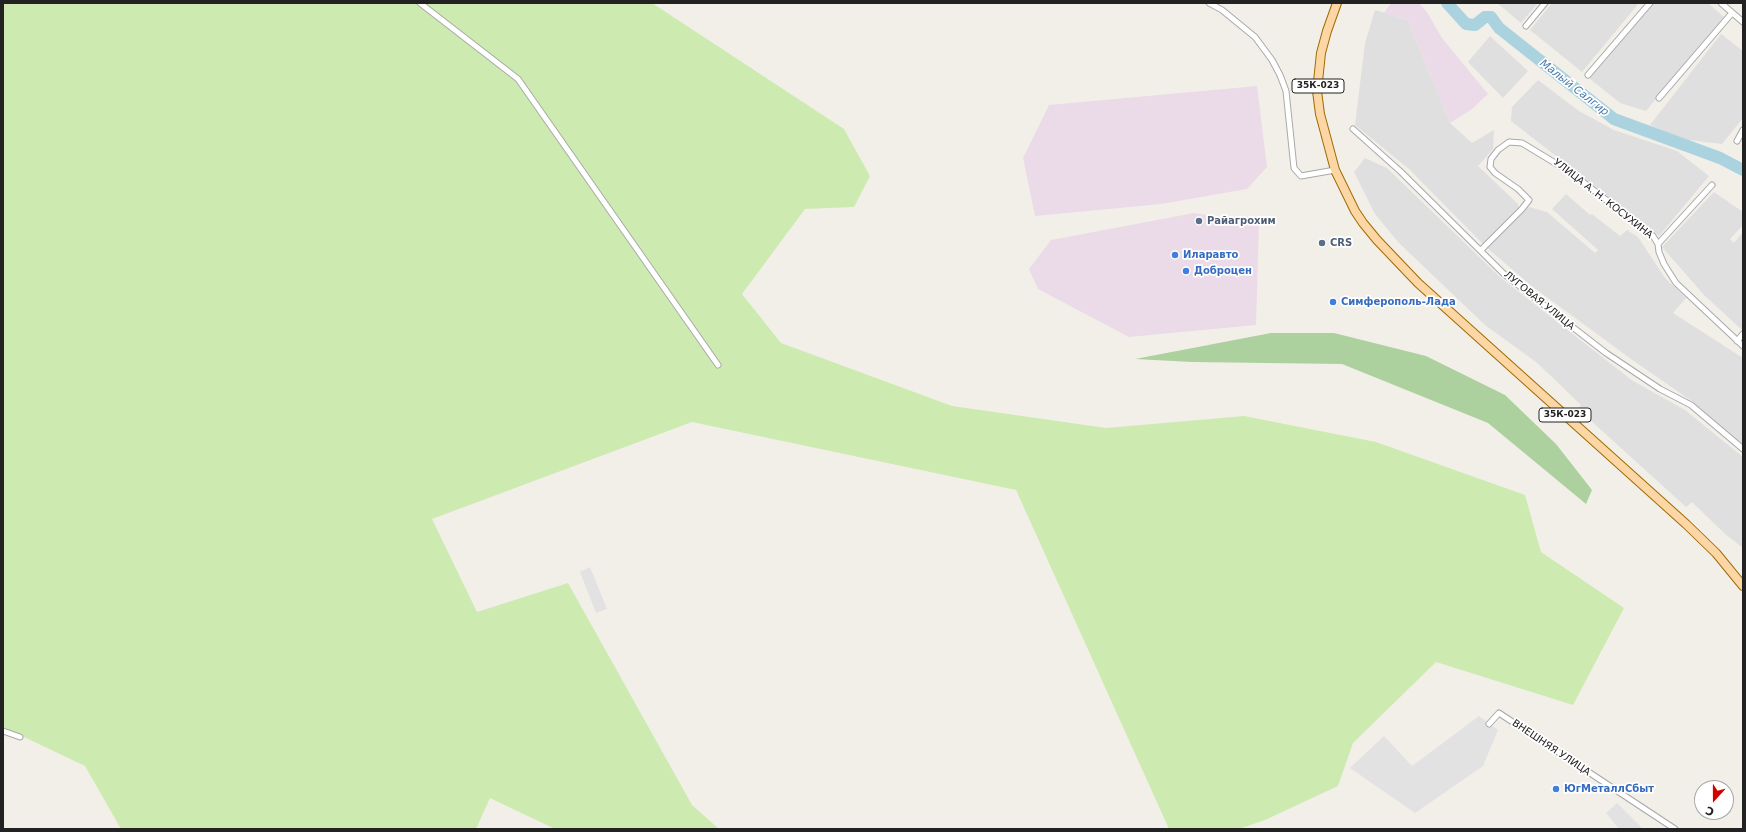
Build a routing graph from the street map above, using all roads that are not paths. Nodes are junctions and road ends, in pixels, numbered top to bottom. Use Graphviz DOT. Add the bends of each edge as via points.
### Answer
graph roads {
  1 [pos="420,3"];
  2 [pos="1209,3"];
  3 [pos="1337,3"];
  4 [pos="1545,3"];
  5 [pos="1650,3"];
  6 [pos="1721,3"];
  7 [pos="1732,13"];
  8 [pos="1743,22"];
  9 [pos="1526,26"];
  10 [pos="1588,75"];
  11 [pos="1659,98"];
  12 [pos="1353,129"];
  13 [pos="1743,130"];
  14 [pos="1737,141"];
  15 [pos="1335,170"];
  16 [pos="1712,185"];
  17 [pos="1658,244"];
  18 [pos="1481,250"];
  19 [pos="1743,334"];
  20 [pos="1737,341"];
  21 [pos="1743,346"];
  22 [pos="718,365"];
  23 [pos="1743,449"];
  24 [pos="1743,586"];
  25 [pos="1489,724"];
  26 [pos="3,730"];
  27 [pos="20,737"];
  28 [pos="1675,829"];
  1 -- 22 [label="street" via="518,79"];
  2 -- 15 [label="street" via="1222,10 1255,37 1280,75 1286,91 1294,168 1302,176"];
  3 -- 15 [label="main road, 35К-023" via="1321,53 1317,91 1322,127"];
  4 -- 9 [label="street"];
  5 -- 10 [label="street"];
  6 -- 7 [label="street"];
  7 -- 8 [label="street"];
  7 -- 11 [label="street"];
  12 -- 18 [label="street, ЛУГОВАЯ УЛИЦА"];
  13 -- 14 [label="street"];
  15 -- 24 [label="main road, 35К-023" via="1355,211 1383,247 1418,283 1686,524 1716,553"];
  16 -- 17 [label="street"];
  17 -- 18 [label="street, УЛИЦА А. Н. КОСУХИНА" via="1653,236 1570,172 1522,143 1510,142 1491,158 1490,167 1529,200"];
  17 -- 20 [label="street, УЛИЦА А. Н. КОСУХИНА" via="1664,264 1676,283"];
  18 -- 23 [label="street, ЛУГОВАЯ УЛИЦА" via="1504,274 1545,308 1660,389 1691,405"];
  19 -- 20 [label="street"];
  20 -- 21 [label="street, УЛИЦА А. Н. КОСУХИНА"];
  25 -- 28 [label="street, ВНЕШНЯЯ УЛИЦА" via="1499,713"];
  26 -- 27 [label="street"];
}
